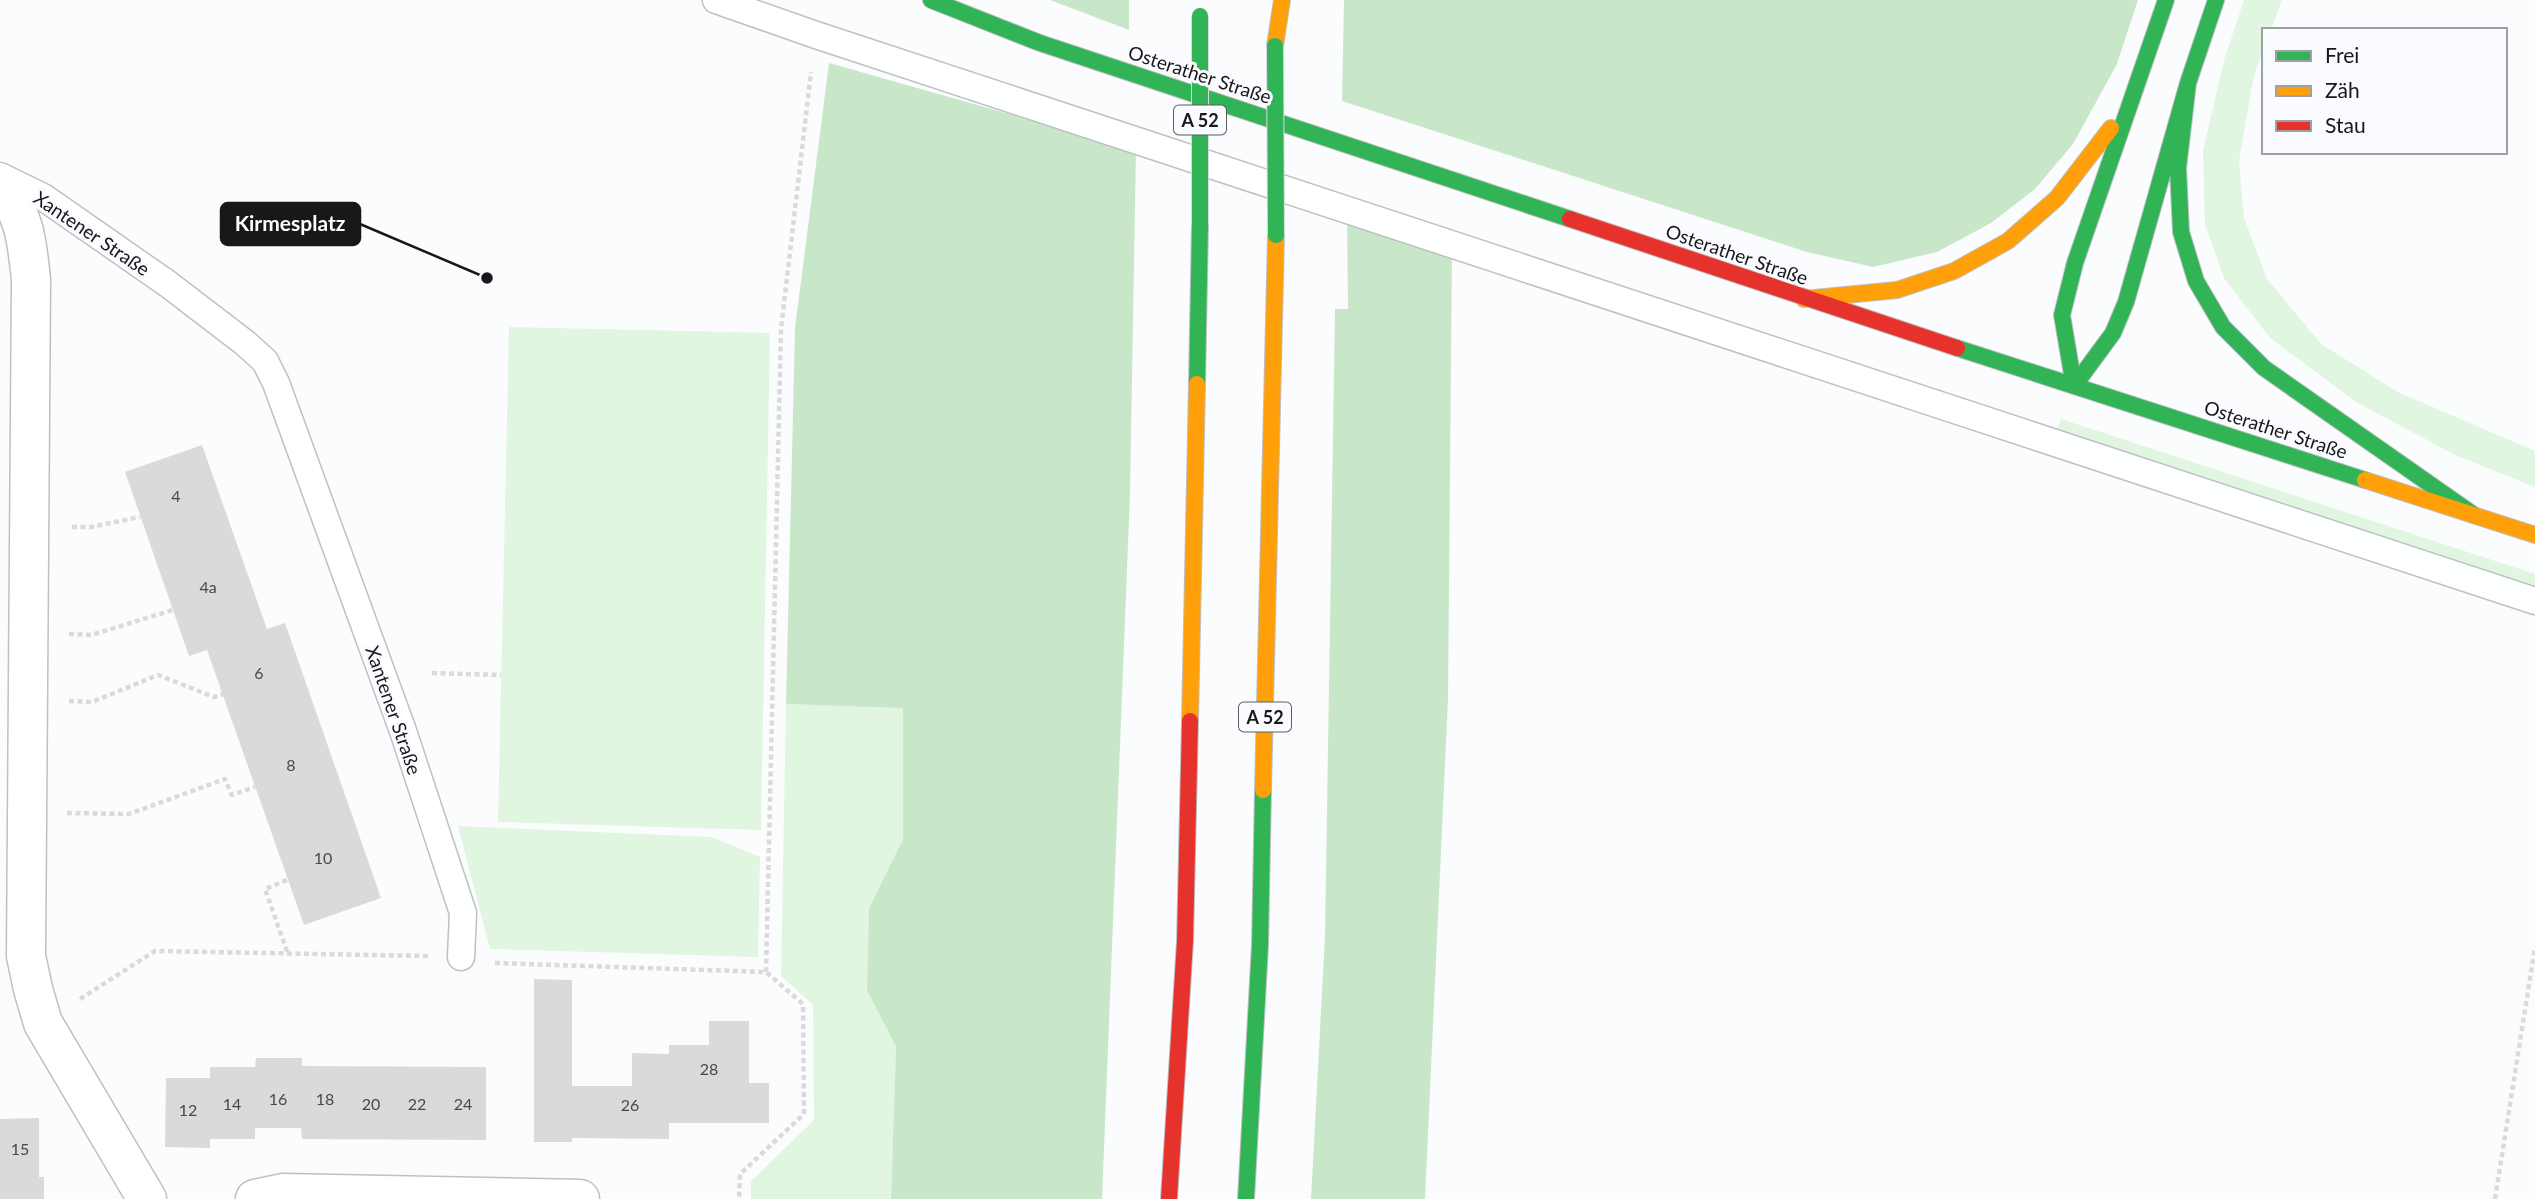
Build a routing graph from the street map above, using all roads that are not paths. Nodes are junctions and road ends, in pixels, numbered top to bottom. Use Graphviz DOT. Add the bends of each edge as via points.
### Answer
graph roads {
  1 [pos="716,0"];
  2 [pos="931,0"];
  3 [pos="1274,0"];
  4 [pos="1282,0"];
  5 [pos="2166,0"];
  6 [pos="2216,0"];
  7 [pos="1200,8"];
  8 [pos="1275,46"];
  9 [pos="2188,83"];
  10 [pos="2132,102"];
  11 [pos="0,176"];
  12 [pos="0,184"];
  13 [pos="1804,299"];
  14 [pos="2074,386"];
  15 [pos="2474,515"];
  16 [pos="2535,535"];
  17 [pos="2535,601"];
  18 [pos="461,957"];
  19 [pos="13,963"];
  20 [pos="147,1199"];
  21 [pos="255,1199"];
  22 [pos="580,1199"];
  23 [pos="1169,1199"];
  24 [pos="1246,1199"];
  1 -- 17 [label="lane"];
  2 -- 13 [label="main road, Osterather Straße" via="1040,43"];
  3 -- 8 [label="main road, A 52"];
  4 -- 8 [label="main road"];
  5 -- 10 [label="main road"];
  6 -- 9 [label="main road"];
  7 -- 23 [label="main road, A 52, bridge" via="1185,941"];
  8 -- 24 [label="main road, A 52, bridge" via="1276,235 1260,945"];
  9 -- 14 [label="main road" via="2126,302 2113,333"];
  9 -- 15 [label="main road" via="2178,168 2181,232 2196,282 2223,327 2264,368"];
  10 -- 13 [label="main road" via="2057,198 2008,242 1954,271 1897,290"];
  10 -- 14 [label="main road" via="2075,263 2062,316"];
  11 -- 18 [label="lane, Xantener Straße" via="43,197 169,284 265,361 398,718 463,913"];
  12 -- 19 [label="street, Xantener Straße" via="14,202 27,239 32,280 28,812"];
  13 -- 14 [label="main road, Osterather Straße"];
  14 -- 15 [label="main road, Osterather Straße"];
  15 -- 16 [label="main road, Osterather Straße"];
  19 -- 20 [label="street, Xantener Straße" via="33,989 43,1023"];
  21 -- 22 [label="street" via="283,1193"];
}
